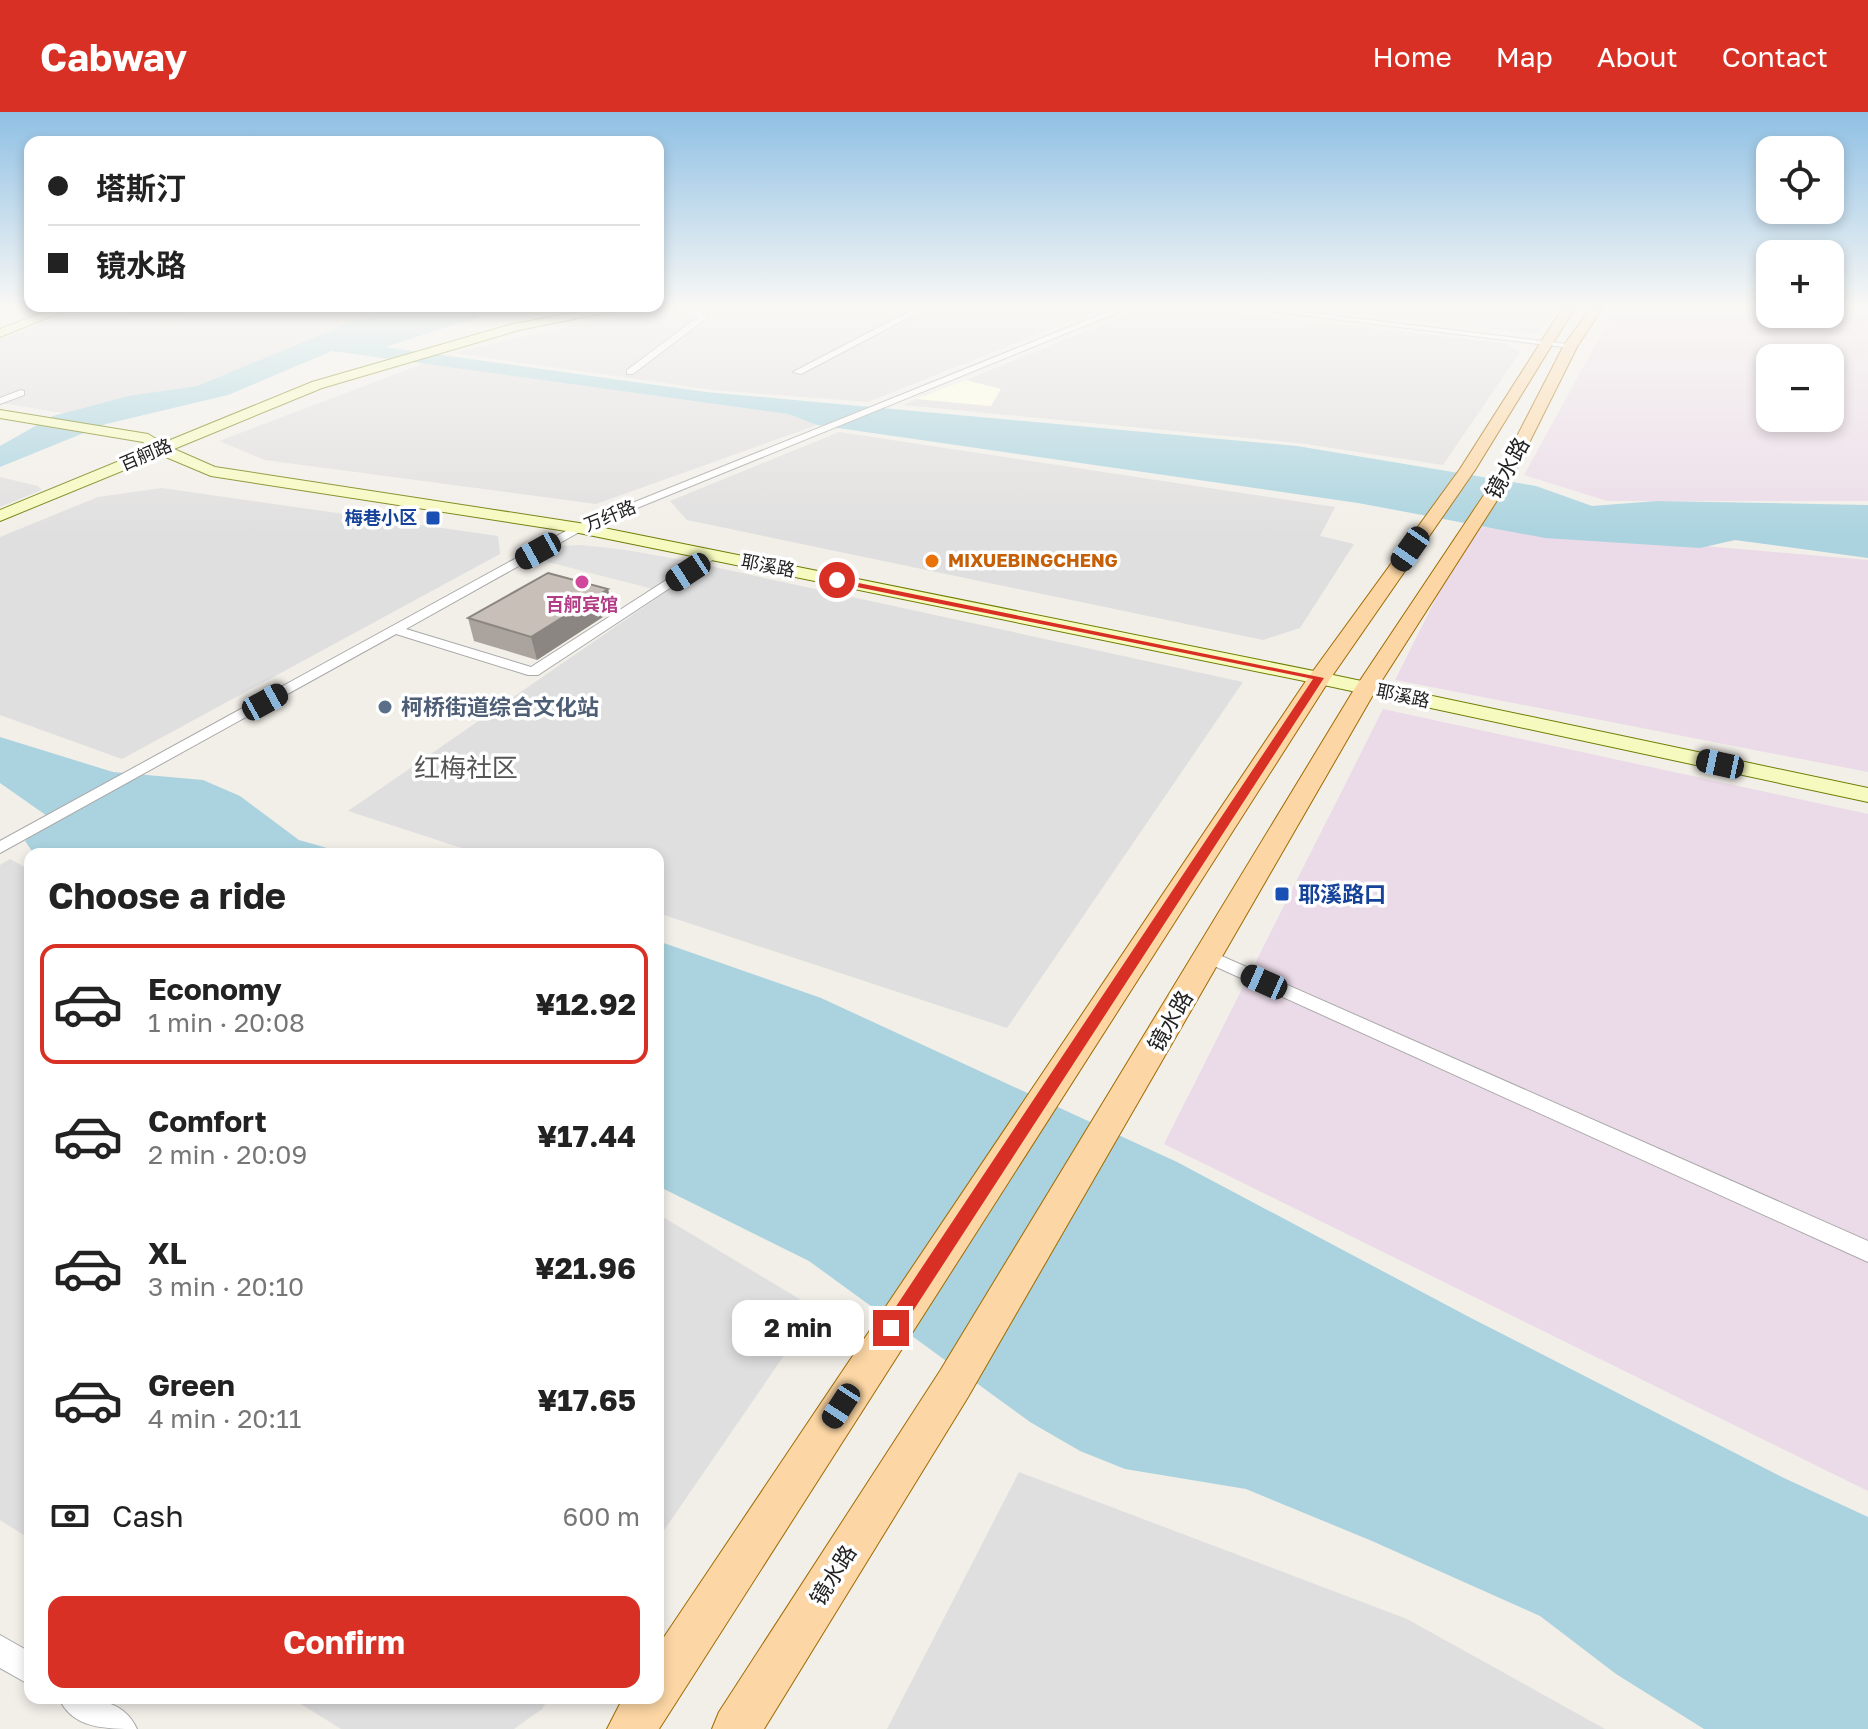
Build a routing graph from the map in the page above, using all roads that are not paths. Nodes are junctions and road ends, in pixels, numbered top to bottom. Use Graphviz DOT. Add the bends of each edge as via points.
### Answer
graph roads {
  1 [pos="319,384"];
  2 [pos="931,384"];
  3 [pos="1518,384"];
  4 [pos="1551,384"];
  5 [pos="21,393"];
  6 [pos="0,401"];
  7 [pos="0,414"];
  8 [pos="160,449"];
  9 [pos="0,516"];
  10 [pos="579,528"];
  11 [pos="714,555"];
  12 [pos="396,630"];
  13 [pos="1319,678"];
  14 [pos="1366,688"];
  15 [pos="1868,795"];
  16 [pos="0,848"];
  17 [pos="1208,956"];
  18 [pos="1868,1252"];
  19 [pos="0,1650"];
  20 [pos="24,1666"];
  21 [pos="664,1679"];
  22 [pos="83,1704"];
  23 [pos="647,1704"];
  24 [pos="121,1729"];
  25 [pos="631,1729"];
  26 [pos="736,1729"];
  1 -- 8 [label="street, 百舸路"];
  2 -- 10 [label="street, 万纤路"];
  3 -- 13 [label="main road, 镜水路" via="1467,470"];
  4 -- 14 [label="main road, 镜水路" via="1504,477"];
  5 -- 6 [label="street"];
  7 -- 8 [label="street, 耶溪路" via="148,438"];
  8 -- 9 [label="street, 百舸路"];
  8 -- 10 [label="street, 耶溪路" via="211,471"];
  10 -- 11 [label="street, 耶溪路"];
  10 -- 12 [label="street, 万纤路"];
  11 -- 12 [label="street" via="533,672"];
  11 -- 13 [label="street, 耶溪路"];
  12 -- 16 [label="street, 万纤路"];
  13 -- 14 [label="street, 耶溪路"];
  13 -- 21 [label="main road, 镜水路"];
  14 -- 15 [label="street, 耶溪路"];
  14 -- 17 [label="main road, 镜水路"];
  17 -- 18 [label="street"];
  17 -- 26 [label="main road, 镜水路" via="954,1384"];
  19 -- 20 [label="street"];
  22 -- 24 [label="street"];
  23 -- 25 [label="main road"];
}
